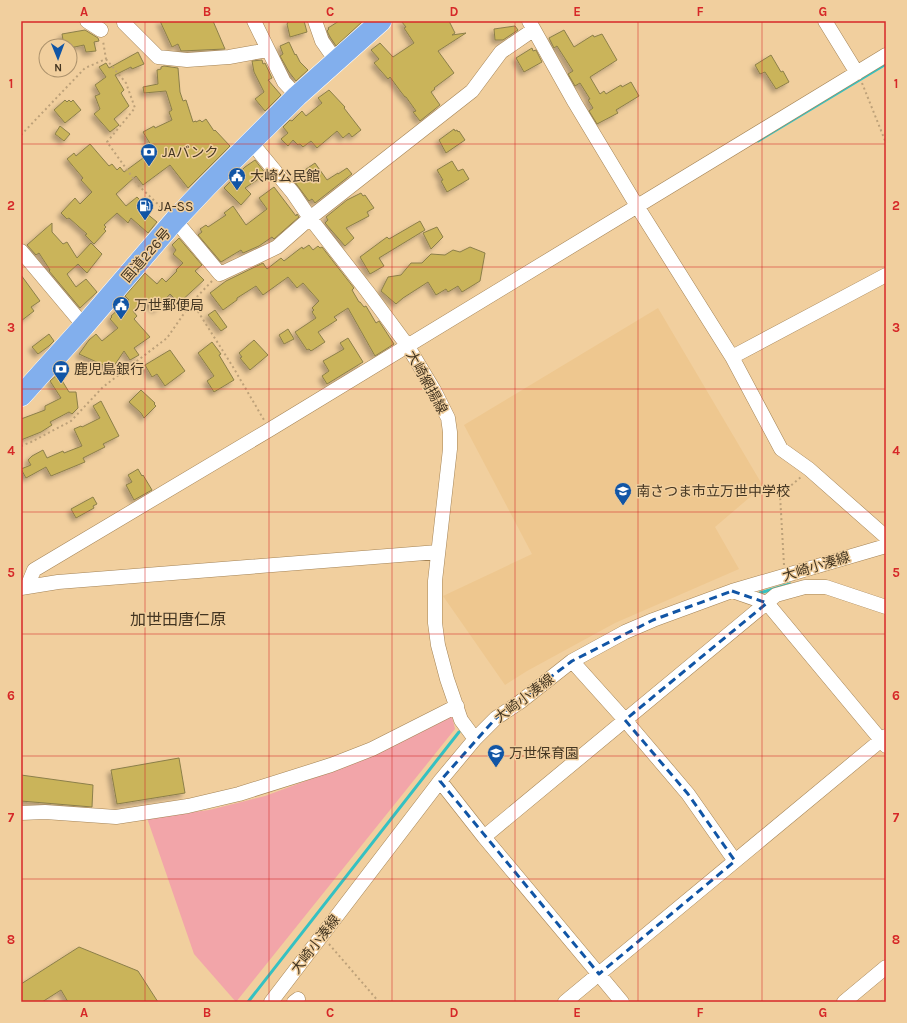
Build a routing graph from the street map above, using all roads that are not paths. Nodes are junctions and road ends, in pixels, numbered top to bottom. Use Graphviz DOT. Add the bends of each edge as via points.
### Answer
graph roads {
  1 [pos="87,21"];
  2 [pos="124,21"];
  3 [pos="254,21"];
  4 [pos="315,21"];
  5 [pos="381,21"];
  6 [pos="824,21"];
  7 [pos="531,25"];
  8 [pos="101,30"];
  9 [pos="268,50"];
  10 [pos="886,55"];
  11 [pos="336,61"];
  12 [pos="860,79"];
  13 [pos="297,96"];
  14 [pos="251,142"];
  15 [pos="638,209"];
  16 [pos="310,218"];
  17 [pos="175,220"];
  18 [pos="21,251"];
  19 [pos="886,275"];
  20 [pos="84,326"];
  21 [pos="406,345"];
  22 [pos="732,357"];
  23 [pos="21,396"];
  24 [pos="886,537"];
  25 [pos="886,546"];
  26 [pos="438,552"];
  27 [pos="24,588"];
  28 [pos="732,592"];
  29 [pos="767,603"];
  30 [pos="886,607"];
  31 [pos="572,661"];
  32 [pos="456,706"];
  33 [pos="625,720"];
  34 [pos="475,739"];
  35 [pos="884,741"];
  36 [pos="440,781"];
  37 [pos="21,813"];
  38 [pos="484,837"];
  39 [pos="735,861"];
  40 [pos="886,967"];
  41 [pos="599,974"];
  42 [pos="271,1002"];
  43 [pos="565,1002"];
  44 [pos="622,1002"];
  45 [pos="844,1002"];
  1 -- 8 [label="street"];
  2 -- 9 [label="street" via="158,57 187,60 229,57"];
  3 -- 9 [label="street"];
  4 -- 11 [label="street" via="322,41"];
  5 -- 11 [label="highway, 国道226号"];
  6 -- 12 [label="street"];
  7 -- 15 [label="street"];
  7 -- 16 [label="street" via="501,52 472,91"];
  9 -- 13 [label="street" via="284,82"];
  10 -- 12 [label="street"];
  11 -- 13 [label="highway, 国道226号"];
  12 -- 15 [label="street"];
  13 -- 14 [label="highway, 国道226号"];
  14 -- 16 [label="street, 大崎網揚線"];
  14 -- 17 [label="highway, 国道226号"];
  15 -- 21 [label="street"];
  15 -- 22 [label="street"];
  16 -- 17 [label="street" via="278,247 220,274"];
  16 -- 21 [label="street, 大崎網揚線"];
  17 -- 20 [label="highway, 国道226号"];
  18 -- 20 [label="street"];
  19 -- 22 [label="street"];
  20 -- 23 [label="highway, 国道226号"];
  21 -- 26 [label="street, 大崎網揚線" via="448,418 448,472"];
  21 -- 27 [label="street" via="34,570"];
  22 -- 24 [label="street" via="781,449 809,469"];
  25 -- 28 [label="street, 大崎小湊線"];
  26 -- 27 [label="street" via="58,582"];
  26 -- 32 [label="street, 大崎網揚線" via="435,623 438,645"];
  28 -- 29 [label="street"];
  28 -- 31 [label="street, 大崎小湊線" via="625,632"];
  29 -- 30 [label="street" via="776,595 805,587 826,587"];
  29 -- 33 [label="street"];
  29 -- 35 [label="street"];
  31 -- 33 [label="street"];
  31 -- 34 [label="street, 大崎小湊線" via="496,718"];
  32 -- 34 [label="street, 大崎網揚線" via="461,720"];
  32 -- 37 [label="street" via="372,749 331,765 239,794 188,806 116,817 46,812"];
  33 -- 38 [label="street"];
  33 -- 39 [label="street" via="688,794"];
  34 -- 36 [label="street, 大崎小湊線"];
  35 -- 39 [label="street"];
  36 -- 38 [label="street"];
  36 -- 42 [label="street, 大崎小湊線"];
  38 -- 41 [label="street"];
  39 -- 41 [label="street"];
  40 -- 45 [label="street"];
  41 -- 43 [label="street"];
  41 -- 44 [label="street"];
}
